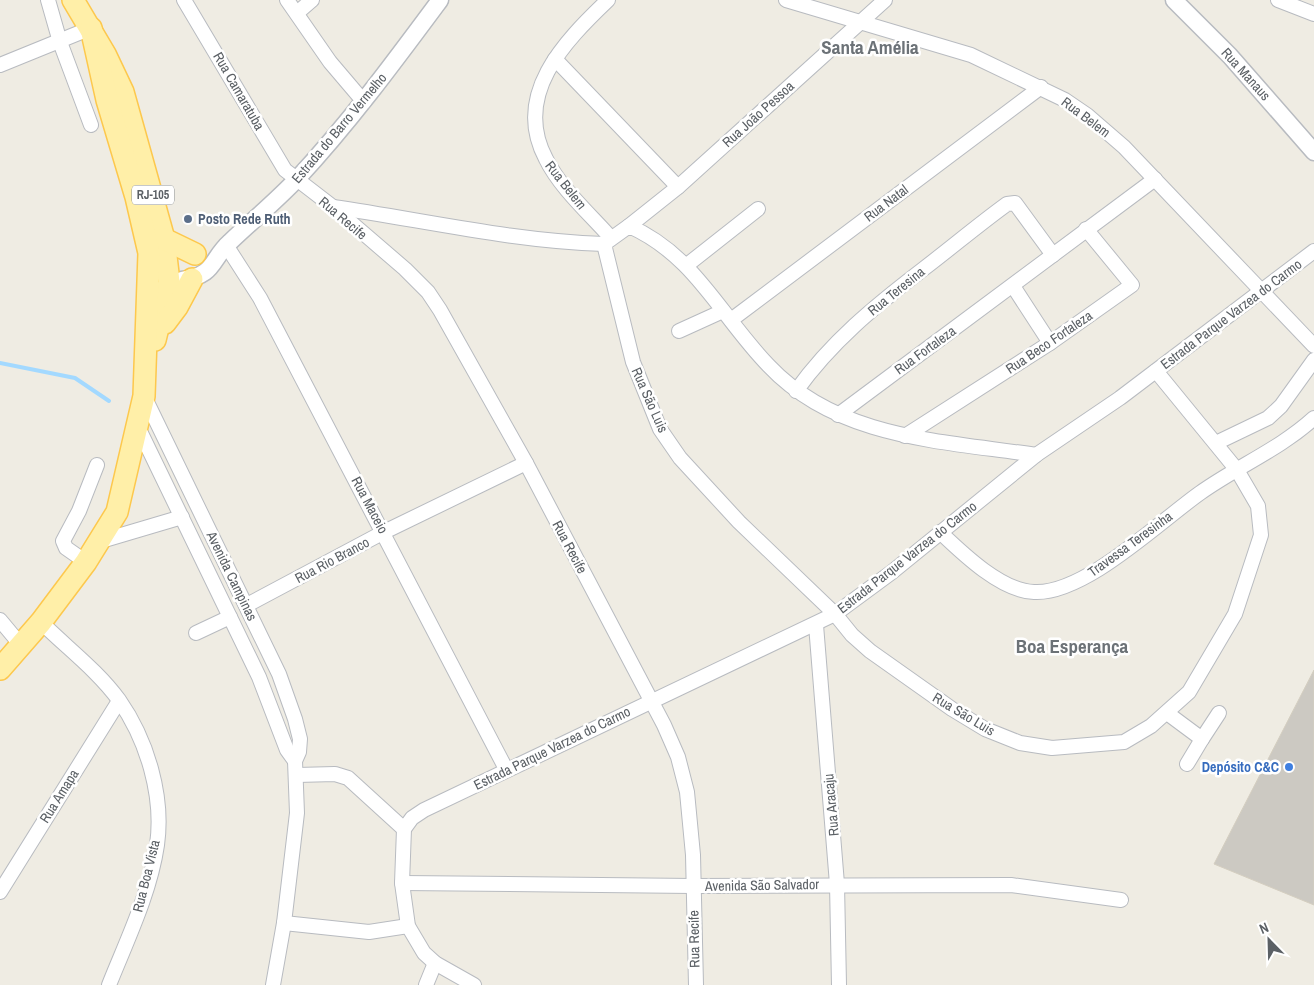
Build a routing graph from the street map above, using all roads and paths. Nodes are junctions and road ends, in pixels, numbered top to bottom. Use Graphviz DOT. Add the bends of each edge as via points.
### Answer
graph roads {
  1 [pos="48,0"];
  2 [pos="73,0"];
  3 [pos="184,0"];
  4 [pos="287,0"];
  5 [pos="312,0"];
  6 [pos="440,0"];
  7 [pos="608,0"];
  8 [pos="786,0"];
  9 [pos="885,0"];
  10 [pos="1174,0"];
  11 [pos="1278,0"];
  12 [pos="296,13"];
  13 [pos="1314,14"];
  14 [pos="860,22"];
  15 [pos="91,28"];
  16 [pos="60,42"];
  17 [pos="555,59"];
  18 [pos="0,65"];
  19 [pos="1041,87"];
  20 [pos="364,102"];
  21 [pos="90,125"];
  22 [pos="1314,152"];
  23 [pos="1155,179"];
  24 [pos="296,180"];
  25 [pos="678,187"];
  26 [pos="333,207"];
  27 [pos="758,209"];
  28 [pos="629,226"];
  29 [pos="1086,229"];
  30 [pos="607,241"];
  31 [pos="226,245"];
  32 [pos="160,249"];
  33 [pos="1314,251"];
  34 [pos="195,254"];
  35 [pos="1053,255"];
  36 [pos="687,265"];
  37 [pos="192,279"];
  38 [pos="159,281"];
  39 [pos="1013,286"];
  40 [pos="1261,289"];
  41 [pos="727,316"];
  42 [pos="158,331"];
  43 [pos="679,331"];
  44 [pos="1050,343"];
  45 [pos="1314,346"];
  46 [pos="1314,360"];
  47 [pos="145,368"];
  48 [pos="1156,371"];
  49 [pos="796,391"];
  50 [pos="144,396"];
  51 [pos="838,415"];
  52 [pos="1314,418"];
  53 [pos="138,427"];
  54 [pos="905,436"];
  55 [pos="1216,444"];
  56 [pos="1036,455"];
  57 [pos="526,462"];
  58 [pos="97,465"];
  59 [pos="1237,470"];
  60 [pos="182,518"];
  61 [pos="384,532"];
  62 [pos="940,532"];
  63 [pos="101,541"];
  64 [pos="86,562"];
  65 [pos="247,605"];
  66 [pos="835,614"];
  67 [pos="230,617"];
  68 [pos="0,620"];
  69 [pos="41,622"];
  70 [pos="816,625"];
  71 [pos="196,632"];
  72 [pos="20,644"];
  73 [pos="0,669"];
  74 [pos="119,700"];
  75 [pos="650,701"];
  76 [pos="1167,713"];
  77 [pos="1219,713"];
  78 [pos="1202,739"];
  79 [pos="1187,764"];
  80 [pos="296,768"];
  81 [pos="506,769"];
  82 [pos="404,830"];
  83 [pos="402,883"];
  84 [pos="837,884"];
  85 [pos="693,886"];
  86 [pos="0,892"];
  87 [pos="1122,900"];
  88 [pos="284,923"];
  89 [pos="408,926"];
  90 [pos="435,963"];
  91 [pos="109,985"];
  92 [pos="273,985"];
  93 [pos="426,985"];
  94 [pos="474,985"];
  95 [pos="696,985"];
  96 [pos="839,985"];
  1 -- 16 [label="street"];
  2 -- 15 [label="main road, RJ-105"];
  3 -- 24 [label="street, Rua Camaratuba" via="276,158"];
  4 -- 12 [label="street"];
  5 -- 12 [label="street"];
  6 -- 20 [label="street, Estrada do Barro Vermelho"];
  7 -- 17 [label="street, Rua Belem"];
  8 -- 14 [label="street, Rua Belem"];
  9 -- 14 [label="street, Rua João Pessoa"];
  10 -- 22 [label="street, Rua Manaus" via="1230,56"];
  11 -- 13 [label="street"];
  12 -- 20 [label="street" via="330,62"];
  14 -- 19 [label="street, Rua Belem" via="971,55"];
  14 -- 25 [label="street, Rua João Pessoa"];
  15 -- 16 [label="street"];
  15 -- 32 [label="main road, RJ-105" via="107,100 136,197"];
  16 -- 18 [label="street"];
  16 -- 21 [label="street"];
  17 -- 25 [label="street"];
  17 -- 30 [label="street, Rua Belem" via="538,91 534,125 538,140 561,183"];
  19 -- 23 [label="street, Rua Belem" via="1087,115"];
  19 -- 41 [label="street, Rua Natal"];
  20 -- 24 [label="street, Estrada do Barro Vermelho"];
  23 -- 29 [label="street, Rua Fortaleza"];
  23 -- 40 [label="street, Rua Belem"];
  24 -- 26 [label="street, Rua Recife"];
  24 -- 31 [label="street, Estrada do Barro Vermelho"];
  25 -- 28 [label="street, Rua João Pessoa"];
  26 -- 30 [label="street" via="562,242"];
  26 -- 57 [label="street, Rua Recife" via="428,292"];
  27 -- 36 [label="street"];
  28 -- 30 [label="street"];
  28 -- 36 [label="street" via="647,234"];
  29 -- 35 [label="street, Rua Fortaleza"];
  29 -- 44 [label="street, Rua Beco Fortaleza" via="1132,285"];
  30 -- 66 [label="street, Rua São Luis" via="633,362 660,429 680,458 739,522"];
  31 -- 34 [label="street, Estrada do Barro Vermelho"];
  31 -- 37 [label="street, Estrada do Barro Vermelho" via="213,266"];
  31 -- 61 [label="street, Rua Maceio" via="260,298"];
  32 -- 34 [label="main road"];
  32 -- 38 [label="main road, RJ-105"];
  33 -- 40 [label="street, Estrada Parque Varzea do Carmo"];
  35 -- 39 [label="street, Rua Fortaleza"];
  35 -- 49 [label="street, Rua Teresina" via="1015,203 1007,204 842,336 816,362"];
  36 -- 41 [label="street"];
  37 -- 38 [label="street, Estrada do Barro Vermelho"];
  37 -- 42 [label="main road" via="177,307"];
  38 -- 42 [label="main road, RJ-105"];
  38 -- 47 [label="main road, RJ-105"];
  39 -- 44 [label="street"];
  39 -- 51 [label="street, Rua Fortaleza"];
  40 -- 45 [label="street, Rua Belem"];
  40 -- 48 [label="street, Estrada Parque Varzea do Carmo"];
  41 -- 43 [label="street, Rua Natal"];
  41 -- 49 [label="street" via="769,367"];
  42 -- 47 [label="main road, RJ-105"];
  44 -- 54 [label="street, Rua Beco Fortaleza"];
  46 -- 55 [label="street" via="1281,406 1268,418"];
  47 -- 50 [label="main road, RJ-105"];
  48 -- 55 [label="street, Rua São Luis"];
  48 -- 56 [label="street, Estrada Parque Varzea do Carmo"];
  49 -- 51 [label="street"];
  50 -- 53 [label="main road, RJ-105"];
  50 -- 65 [label="street, Avenida Campinas"];
  51 -- 54 [label="street" via="866,427"];
  52 -- 59 [label="street, Travessa Teresinha" via="1294,436"];
  53 -- 60 [label="street, Avenida Campinas"];
  53 -- 63 [label="main road, RJ-105" via="117,512"];
  54 -- 56 [label="street"];
  55 -- 59 [label="street, Rua São Luis"];
  56 -- 62 [label="street, Estrada Parque Varzea do Carmo"];
  57 -- 61 [label="street, Rua Rio Branco"];
  57 -- 75 [label="street, Rua Recife"];
  58 -- 64 [label="street" via="63,541 66,548"];
  59 -- 62 [label="street, Travessa Teresinha" via="1201,492 1082,579 1054,591 1033,592 1009,585 980,567"];
  59 -- 76 [label="street, Rua São Luis" via="1258,506 1261,535 1235,614 1189,692"];
  60 -- 63 [label="street"];
  60 -- 67 [label="street, Avenida Campinas"];
  61 -- 65 [label="street, Rua Rio Branco"];
  61 -- 81 [label="street, Rua Maceio"];
  62 -- 66 [label="street, Estrada Parque Varzea do Carmo"];
  63 -- 64 [label="main road, RJ-105"];
  64 -- 69 [label="main road, RJ-105"];
  65 -- 80 [label="street, Avenida Campinas" via="279,674 295,719 300,739"];
  66 -- 70 [label="street, Estrada Parque Varzea do Carmo"];
  66 -- 76 [label="street, Rua São Luis" via="870,651 952,709 985,729 1020,742 1052,748 1124,742"];
  67 -- 71 [label="street"];
  67 -- 80 [label="street, Avenida Campinas" via="259,677"];
  68 -- 72 [label="street"];
  69 -- 72 [label="main road, RJ-105"];
  69 -- 74 [label="street, Rua Boa Vista" via="78,654"];
  70 -- 75 [label="street, Estrada Parque Varzea do Carmo"];
  70 -- 84 [label="street, Rua Aracaju"];
  72 -- 73 [label="main road, RJ-105"];
  74 -- 86 [label="street, Rua Amapa"];
  74 -- 91 [label="street, Rua Boa Vista" via="149,762 158,801 157,844 144,896"];
  75 -- 81 [label="street, Estrada Parque Varzea do Carmo"];
  75 -- 85 [label="street, Rua Recife" via="678,758 687,792"];
  76 -- 78 [label="street"];
  77 -- 78 [label="street"];
  78 -- 79 [label="street"];
  80 -- 82 [label="street" via="348,778"];
  80 -- 88 [label="street, Avenida Campinas" via="297,813"];
  81 -- 82 [label="street, Estrada Parque Varzea do Carmo" via="424,810 412,818"];
  82 -- 83 [label="street"];
  83 -- 85 [label="street, Avenida São Salvador"];
  83 -- 89 [label="street"];
  84 -- 85 [label="street, Avenida São Salvador"];
  84 -- 87 [label="street, Avenida São Salvador" via="1011,885"];
  84 -- 96 [label="street, Rua Aracaju"];
  85 -- 95 [label="street, Rua Recife"];
  88 -- 89 [label="street" via="369,932"];
  88 -- 92 [label="street"];
  89 -- 90 [label="street" via="424,953"];
  90 -- 93 [label="street"];
  90 -- 94 [label="street"];
}
